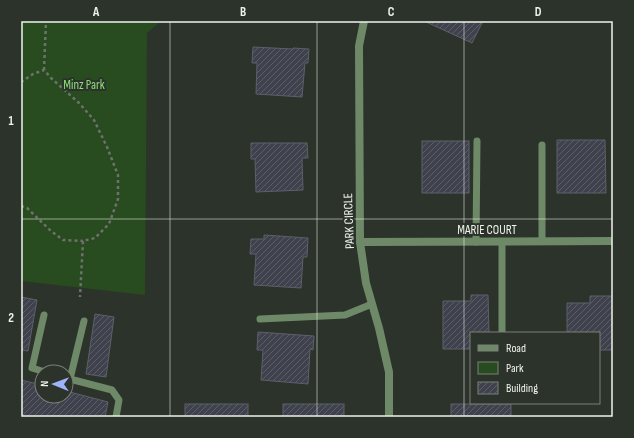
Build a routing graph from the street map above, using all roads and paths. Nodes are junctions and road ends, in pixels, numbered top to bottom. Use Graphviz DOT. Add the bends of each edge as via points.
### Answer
graph roads {
  1 [pos="46,21"];
  2 [pos="364,21"];
  3 [pos="44,70"];
  4 [pos="21,82"];
  5 [pos="476,141"];
  6 [pos="542,145"];
  7 [pos="21,206"];
  8 [pos="83,241"];
  9 [pos="542,241"];
  10 [pos="613,241"];
  11 [pos="360,242"];
  12 [pos="476,242"];
  13 [pos="502,242"];
  14 [pos="80,297"];
  15 [pos="372,304"];
  16 [pos="44,315"];
  17 [pos="260,319"];
  18 [pos="84,321"];
  19 [pos="502,332"];
  20 [pos="72,364"];
  21 [pos="34,369"];
  22 [pos="74,380"];
  23 [pos="116,417"];
  24 [pos="389,417"];
  1 -- 3 [label="path"];
  2 -- 11 [label="street, PARK CIRCLE" via="359,46"];
  3 -- 4 [label="path"];
  3 -- 8 [label="path" via="80,103 94,120 118,175 118,199 109,224 95,238"];
  5 -- 12 [label="lane"];
  6 -- 9 [label="lane"];
  7 -- 8 [label="path" via="27,208 63,240"];
  8 -- 14 [label="path"];
  9 -- 10 [label="street, MARIE COURT"];
  9 -- 13 [label="street, MARIE COURT"];
  11 -- 12 [label="street, MARIE COURT"];
  11 -- 15 [label="street, PARK CIRCLE"];
  12 -- 13 [label="street, MARIE COURT"];
  13 -- 19 [label="lane"];
  15 -- 17 [label="lane" via="345,315"];
  15 -- 24 [label="street, PARK CIRCLE" via="389,372"];
  16 -- 21 [label="lane" via="32,368"];
  18 -- 20 [label="lane"];
  22 -- 23 [label="lane" via="112,390 119,400"];
}
